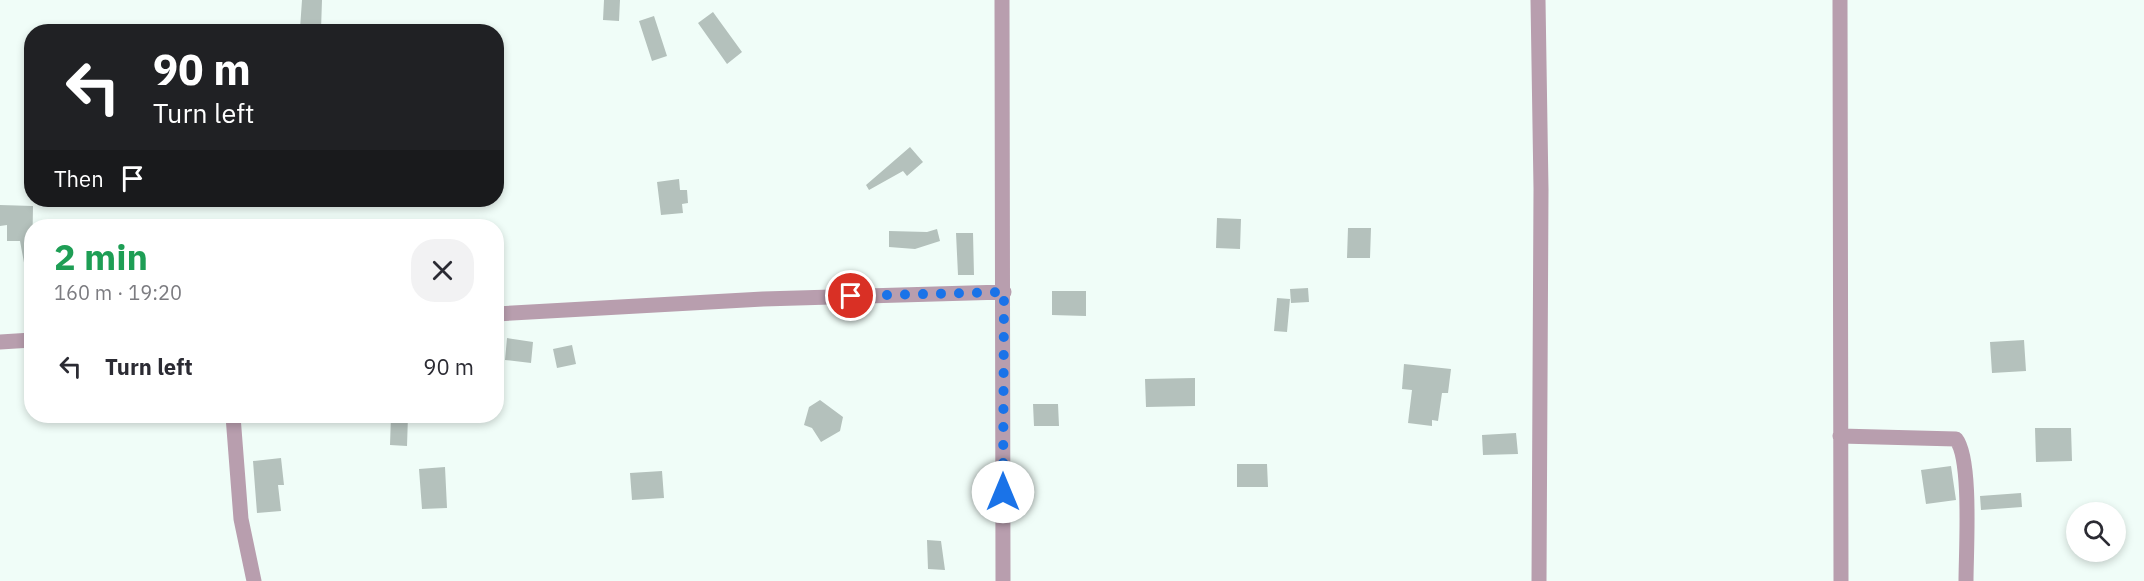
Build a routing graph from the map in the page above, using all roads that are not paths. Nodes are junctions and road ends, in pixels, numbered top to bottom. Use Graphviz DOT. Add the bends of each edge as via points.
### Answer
graph roads {
  1 [pos="1002,0"];
  2 [pos="1538,0"];
  3 [pos="1840,0"];
  4 [pos="1004,292"];
  5 [pos="504,314"];
  6 [pos="24,340"];
  7 [pos="0,342"];
  8 [pos="234,423"];
  9 [pos="1840,435"];
  10 [pos="254,581"];
  11 [pos="1003,581"];
  12 [pos="1539,581"];
  13 [pos="1841,581"];
  14 [pos="1966,581"];
  1 -- 4 [label="street"];
  2 -- 12 [label="street"];
  3 -- 9 [label="street"];
  4 -- 5 [label="street" via="763,299"];
  4 -- 11 [label="street"];
  6 -- 7 [label="street"];
  8 -- 10 [label="street" via="241,519"];
  9 -- 13 [label="street"];
  9 -- 14 [label="street" via="1956,439 1965,465"];
}
